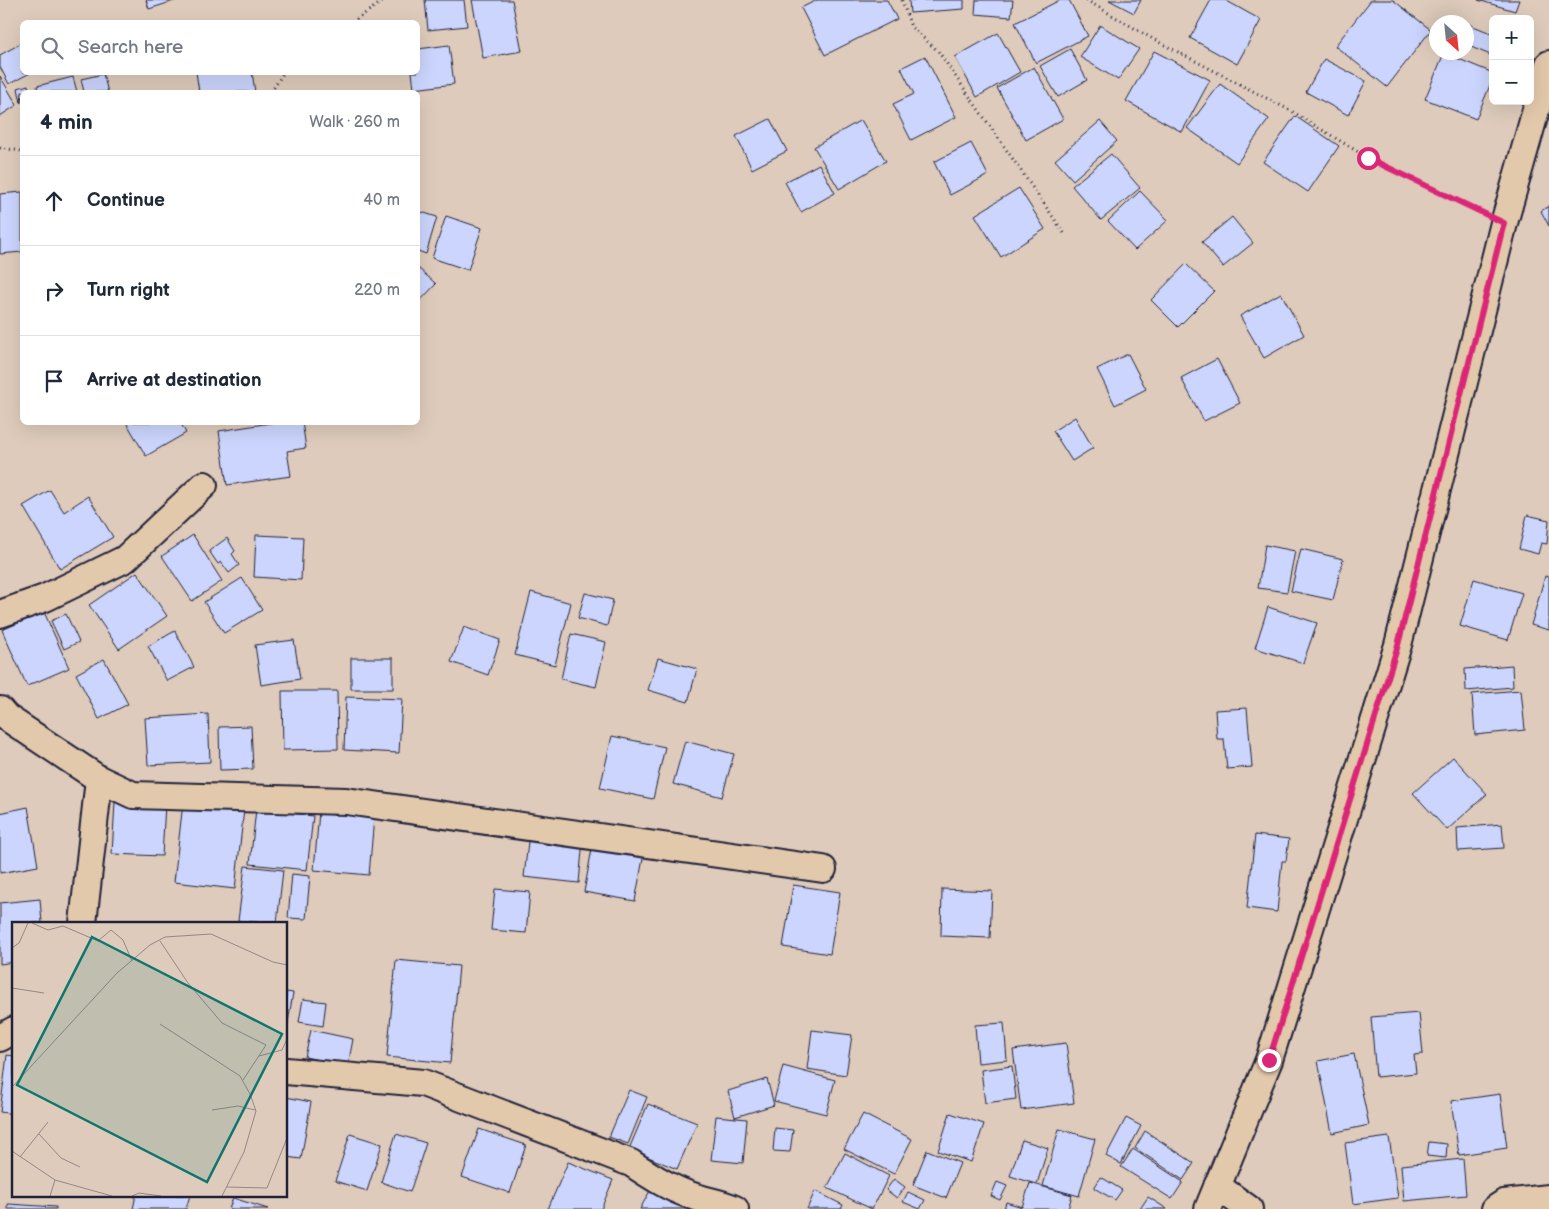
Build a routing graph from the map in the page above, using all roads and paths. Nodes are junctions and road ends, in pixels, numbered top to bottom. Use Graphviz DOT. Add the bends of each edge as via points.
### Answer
graph roads {
  1 [pos="385,0"];
  2 [pos="902,0"];
  3 [pos="1086,0"];
  4 [pos="355,20"];
  5 [pos="1549,64"];
  6 [pos="282,75"];
  7 [pos="272,90"];
  8 [pos="0,148"];
  9 [pos="20,152"];
  10 [pos="1504,223"];
  11 [pos="1064,233"];
  12 [pos="204,485"];
  13 [pos="0,614"];
  14 [pos="0,710"];
  15 [pos="98,778"];
  16 [pos="823,869"];
  17 [pos="83,922"];
  18 [pos="12,1031"];
  19 [pos="0,1038"];
  20 [pos="288,1071"];
  21 [pos="1213,1198"];
  22 [pos="1549,1198"];
  23 [pos="735,1209"];
  24 [pos="1249,1209"];
  25 [pos="1495,1209"];
  1 -- 4 [label="path"];
  2 -- 11 [label="path" via="910,27 938,51"];
  3 -- 10 [label="path" via="1293,112 1368,158"];
  5 -- 10 [label="street"];
  6 -- 7 [label="path"];
  8 -- 9 [label="path"];
  10 -- 21 [label="street" via="1398,645 1269,1060"];
  12 -- 13 [label="street" via="125,559 45,598"];
  14 -- 15 [label="street"];
  15 -- 16 [label="street" via="133,795 346,801"];
  15 -- 17 [label="street"];
  18 -- 19 [label="street"];
  20 -- 23 [label="street" via="423,1083 631,1163 657,1180 690,1195 721,1202"];
  21 -- 24 [label="street"];
  22 -- 25 [label="street" via="1504,1203"];
}
